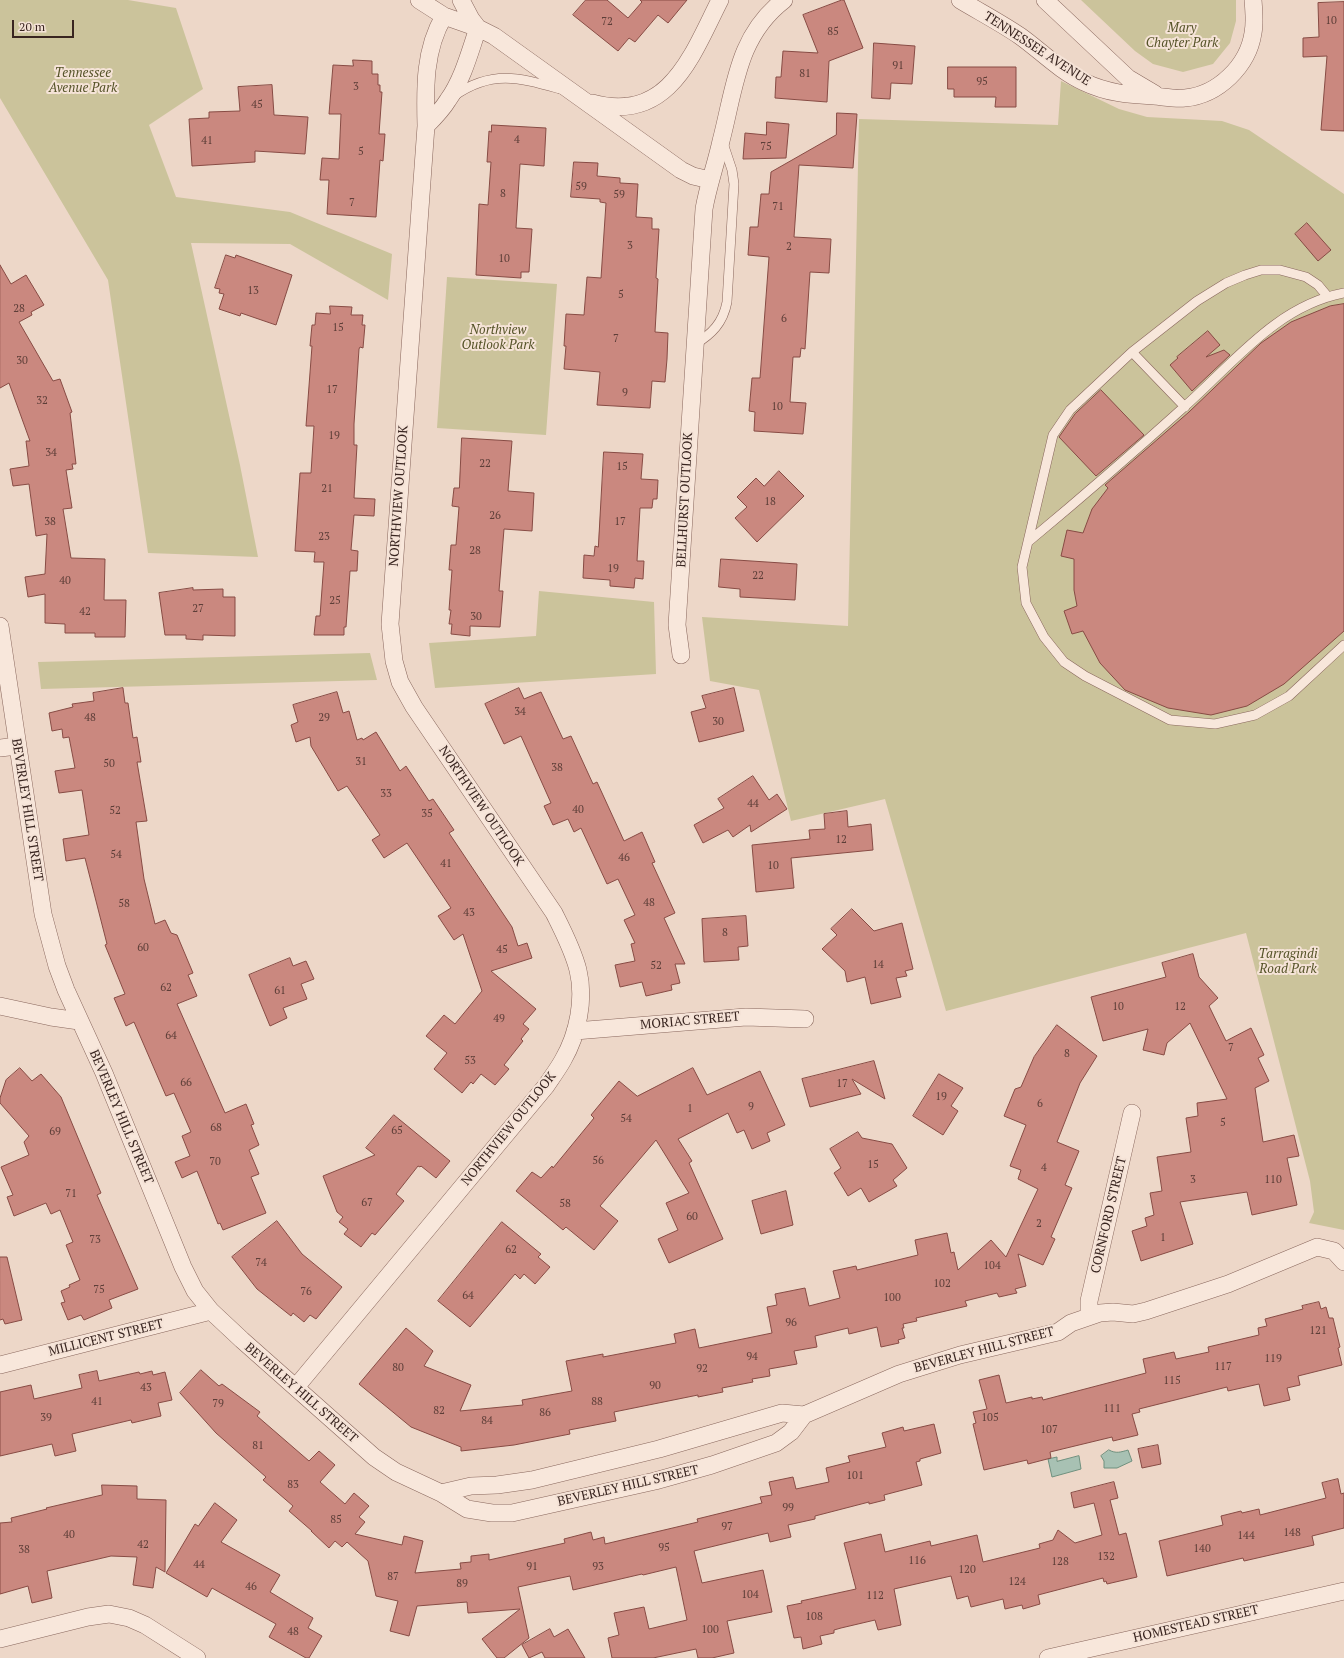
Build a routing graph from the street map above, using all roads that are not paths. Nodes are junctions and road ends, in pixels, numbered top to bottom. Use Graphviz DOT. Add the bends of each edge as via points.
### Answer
graph roads {
  1 [pos="419,0"];
  2 [pos="461,0"];
  3 [pos="720,0"];
  4 [pos="784,0"];
  5 [pos="960,0"];
  6 [pos="1045,0"];
  7 [pos="1253,0"];
  8 [pos="444,16"];
  9 [pos="478,28"];
  10 [pos="577,96"];
  11 [pos="1158,96"];
  12 [pos="448,100"];
  13 [pos="426,126"];
  14 [pos="722,140"];
  15 [pos="710,180"];
  16 [pos="1344,293"];
  17 [pos="1328,296"];
  18 [pos="694,345"];
  19 [pos="1132,352"];
  20 [pos="1185,407"];
  21 [pos="1028,542"];
  22 [pos="0,626"];
  23 [pos="1344,645"];
  24 [pos="2,648"];
  25 [pos="681,655"];
  26 [pos="17,746"];
  27 [pos="0,748"];
  28 [pos="0,1006"];
  29 [pos="806,1019"];
  30 [pos="79,1021"];
  31 [pos="575,1031"];
  32 [pos="1132,1113"];
  33 [pos="1344,1262"];
  34 [pos="211,1310"];
  35 [pos="1089,1316"];
  36 [pos="0,1364"];
  37 [pos="296,1387"];
  38 [pos="804,1415"];
  39 [pos="441,1493"];
  40 [pos="1344,1591"];
  41 [pos="0,1639"];
  42 [pos="197,1658"];
  43 [pos="1048,1658"];
  1 -- 8 [label="street"];
  2 -- 9 [label="street"];
  3 -- 10 [label="street" via="687,63 670,86 660,94 643,103 621,107 604,105"];
  4 -- 14 [label="street" via="761,23 747,45 734,80"];
  5 -- 11 [label="street, TENNESSEE AVENUE" via="1020,36 1083,81 1112,93"];
  6 -- 11 [label="street" via="1128,78"];
  7 -- 11 [label="street, TENNESSEE AVENUE" via="1252,39 1244,58 1232,74 1218,86 1196,96"];
  8 -- 9 [label="street"];
  8 -- 13 [label="street, NORTHVIEW OUTLOOK" via="429,52 425,90"];
  9 -- 10 [label="street" via="502,42"];
  9 -- 12 [label="street"];
  10 -- 12 [label="lane" via="524,79 504,78 474,85"];
  10 -- 15 [label="street" via="681,170"];
  12 -- 13 [label="street"];
  13 -- 31 [label="street, NORTHVIEW OUTLOOK" via="390,624 394,661 400,682 414,707 554,913 568,941 578,971 580,1003"];
  14 -- 15 [label="street"];
  14 -- 18 [label="lane" via="734,184 728,302 714,330"];
  15 -- 18 [label="street, BELLHURST OUTLOOK" via="702,226"];
  16 -- 17 [label="lane"];
  17 -- 19 [label="lane" via="1306,277 1280,270 1261,270 1226,283"];
  17 -- 20 [label="lane" via="1306,305 1273,325"];
  18 -- 25 [label="street, BELLHURST OUTLOOK" via="677,625"];
  19 -- 20 [label="lane"];
  19 -- 21 [label="lane" via="1078,401 1057,426 1049,444"];
  20 -- 21 [label="lane"];
  21 -- 23 [label="lane" via="1022,567 1026,603 1044,637 1064,662 1085,676 1170,720 1215,724 1255,715 1290,696"];
  22 -- 24 [label="street, BEVERLEY HILL STREET"];
  24 -- 26 [label="street, BEVERLEY HILL STREET"];
  26 -- 27 [label="street"];
  26 -- 30 [label="street, BEVERLEY HILL STREET" via="43,914 57,966"];
  28 -- 30 [label="street"];
  29 -- 31 [label="street, MORIAC STREET" via="746,1017"];
  30 -- 34 [label="street, BEVERLEY HILL STREET" via="104,1073 183,1267 195,1291"];
  31 -- 37 [label="street, NORTHVIEW OUTLOOK" via="564,1059 546,1086"];
  32 -- 35 [label="street, CORNFORD STREET" via="1093,1282"];
  33 -- 35 [label="street, BEVERLEY HILL STREET" via="1334,1251 1317,1247 1228,1284 1146,1311 1133,1314 1100,1313"];
  34 -- 36 [label="street, MILLICENT STREET"];
  34 -- 37 [label="street, BEVERLEY HILL STREET"];
  35 -- 38 [label="street, BEVERLEY HILL STREET" via="1071,1323 1058,1332 960,1355 899,1374"];
  37 -- 39 [label="street, BEVERLEY HILL STREET" via="374,1457 396,1472"];
  38 -- 39 [label="street, BEVERLEY HILL STREET" via="782,1413 659,1449 532,1480 471,1486"];
  38 -- 39 [label="street, BEVERLEY HILL STREET" via="791,1432 776,1442 712,1465 655,1481 512,1513 467,1509"];
  40 -- 43 [label="street, HOMESTEAD STREET"];
  41 -- 42 [label="street" via="109,1614 129,1618 145,1625"];
}
